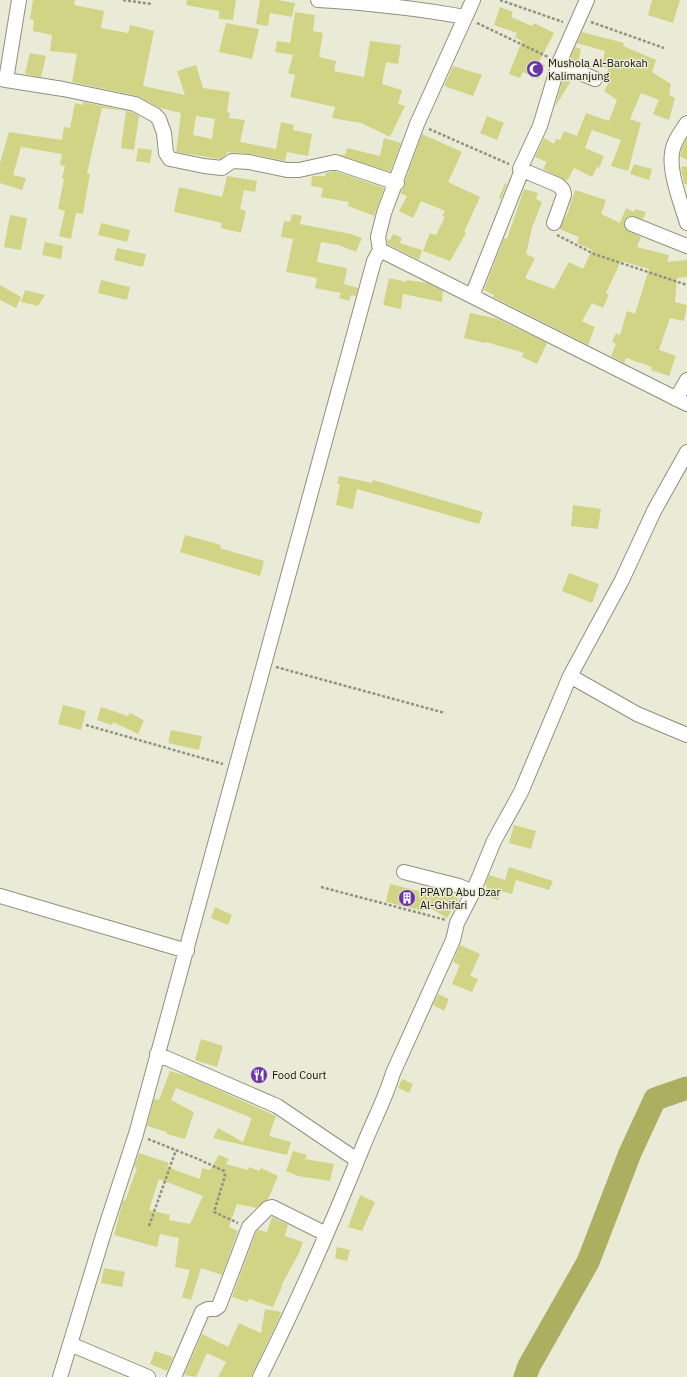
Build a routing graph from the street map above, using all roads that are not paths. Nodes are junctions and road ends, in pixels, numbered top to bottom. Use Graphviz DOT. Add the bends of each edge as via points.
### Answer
graph roads {
  1 [pos="19,0"];
  2 [pos="318,0"];
  3 [pos="473,0"];
  4 [pos="588,0"];
  5 [pos="465,17"];
  6 [pos="559,64"];
  7 [pos="3,79"];
  8 [pos="594,79"];
  9 [pos="687,123"];
  10 [pos="521,170"];
  11 [pos="397,182"];
  12 [pos="554,223"];
  13 [pos="687,223"];
  14 [pos="632,224"];
  15 [pos="687,246"];
  16 [pos="380,250"];
  17 [pos="472,296"];
  18 [pos="687,380"];
  19 [pos="681,402"];
  20 [pos="687,452"];
  21 [pos="570,676"];
  22 [pos="687,735"];
  23 [pos="404,872"];
  24 [pos="473,892"];
  25 [pos="0,896"];
  26 [pos="187,951"];
  27 [pos="157,1054"];
  28 [pos="357,1160"];
  29 [pos="324,1233"];
  30 [pos="70,1344"];
  31 [pos="60,1377"];
  32 [pos="148,1377"];
  33 [pos="174,1377"];
  34 [pos="260,1377"];
  1 -- 7 [label="street"];
  2 -- 5 [label="street" via="372,3"];
  3 -- 5 [label="street"];
  4 -- 6 [label="street"];
  5 -- 11 [label="street" via="417,124"];
  6 -- 8 [label="street"];
  6 -- 10 [label="street" via="540,126"];
  7 -- 11 [label="street" via="135,104 159,119 164,133 166,154 170,159 222,168 232,161 249,162 286,170 299,170 335,162"];
  9 -- 13 [label="street" via="675,142 672,153 676,183"];
  10 -- 12 [label="street" via="558,185 563,190 564,194"];
  10 -- 17 [label="street"];
  11 -- 16 [label="street" via="380,226"];
  14 -- 15 [label="street"];
  16 -- 17 [label="street"];
  16 -- 26 [label="street" via="374,261"];
  17 -- 19 [label="street"];
  18 -- 19 [label="street"];
  20 -- 21 [label="street"];
  21 -- 22 [label="street" via="637,714"];
  21 -- 24 [label="street" via="521,792 494,841"];
  23 -- 24 [label="street" via="460,886"];
  24 -- 28 [label="street" via="457,923 453,940"];
  25 -- 26 [label="street"];
  26 -- 27 [label="street"];
  27 -- 28 [label="street" via="277,1106"];
  27 -- 30 [label="street" via="136,1134"];
  28 -- 29 [label="street" via="349,1184"];
  29 -- 33 [label="street" via="270,1206 249,1227 218,1306 202,1312"];
  29 -- 34 [label="street" via="284,1329"];
  30 -- 31 [label="street"];
  30 -- 32 [label="street"];
}
